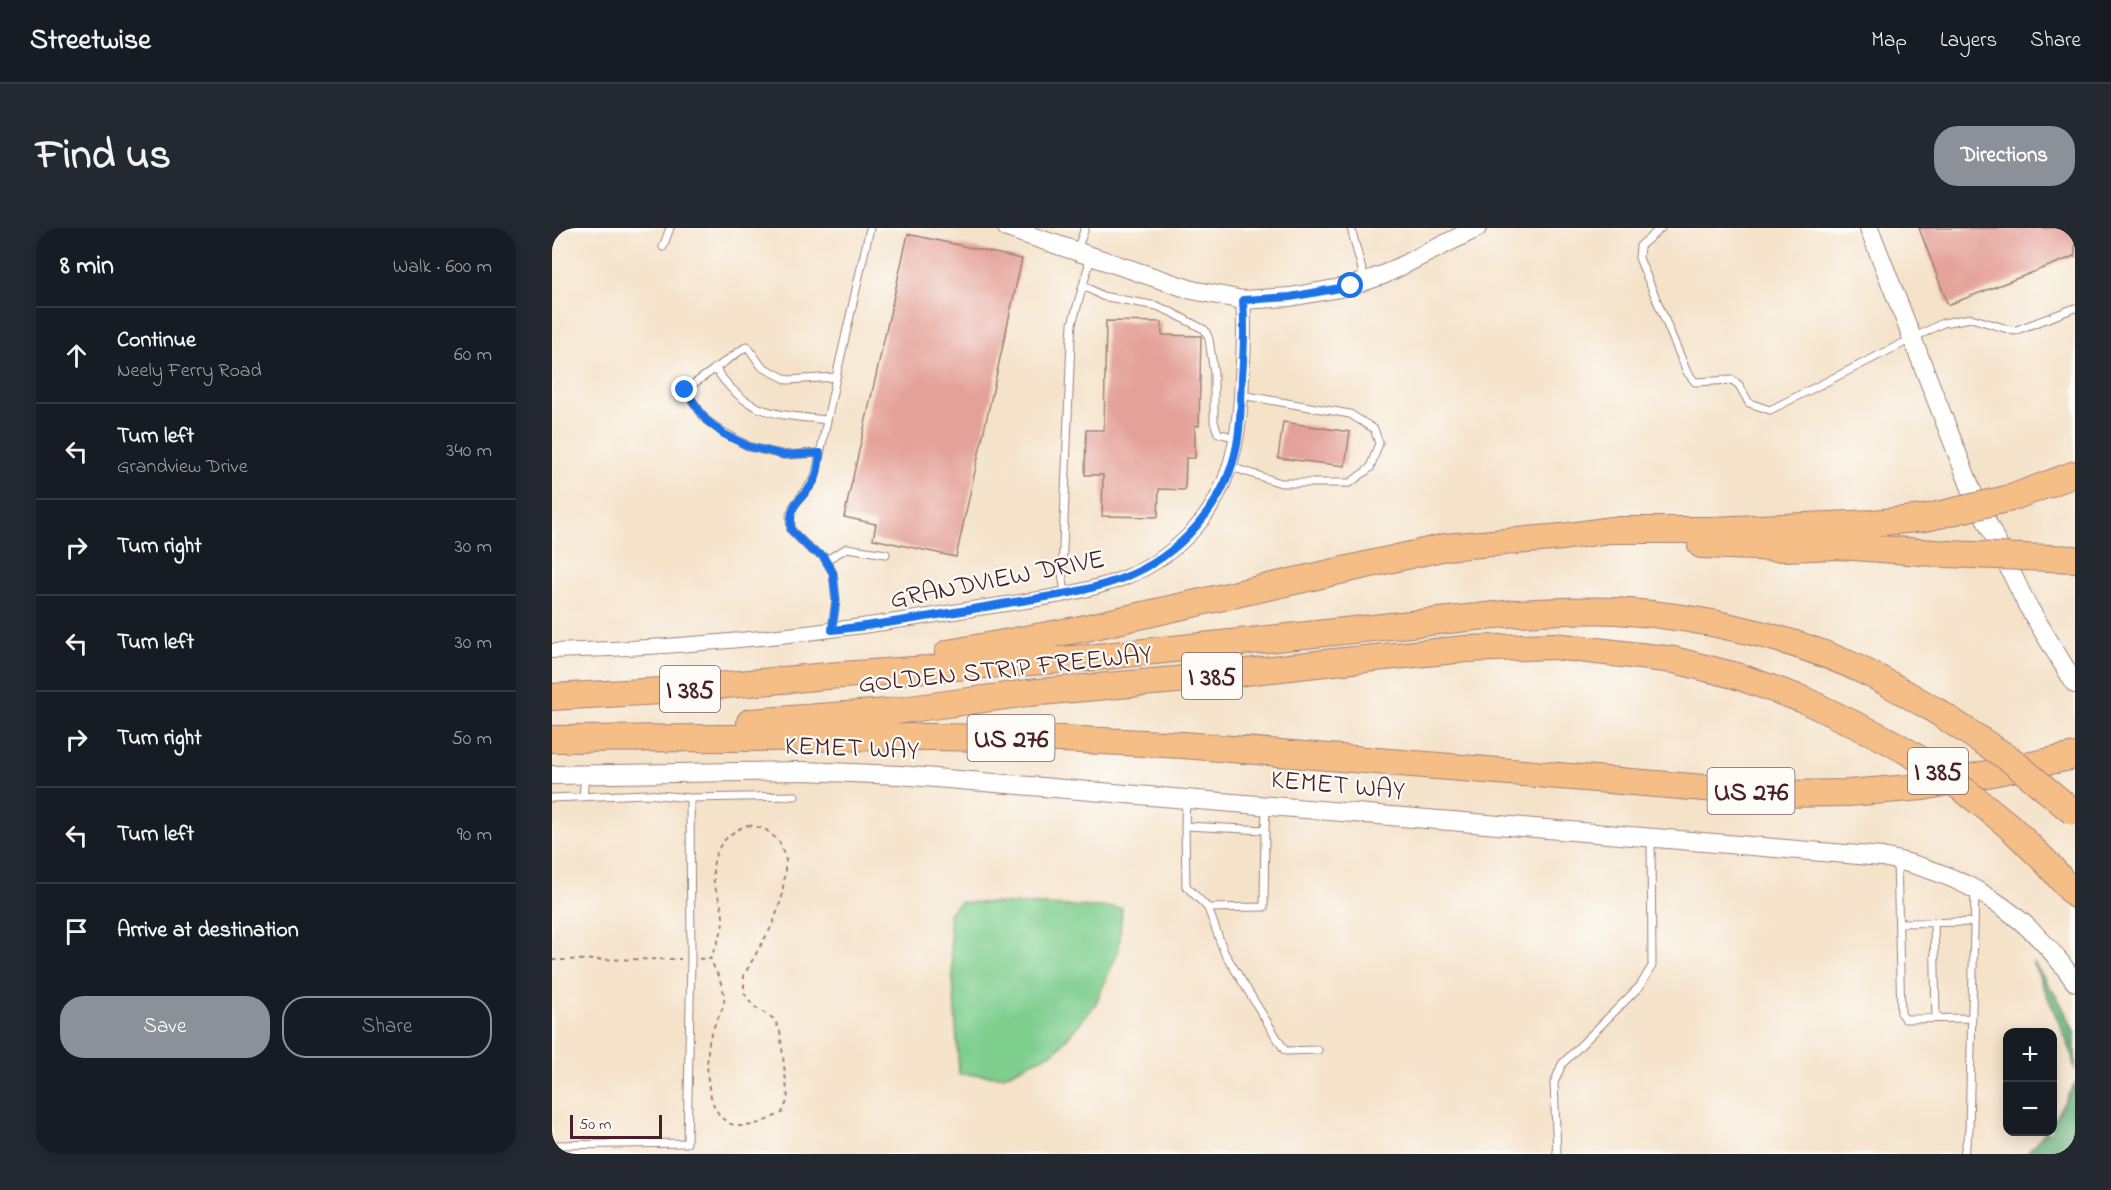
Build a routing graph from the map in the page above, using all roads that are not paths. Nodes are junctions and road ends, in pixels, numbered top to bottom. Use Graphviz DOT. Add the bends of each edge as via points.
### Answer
graph roads {
  1 [pos="670,228"];
  2 [pos="870,228"];
  3 [pos="1007,228"];
  4 [pos="1085,228"];
  5 [pos="1351,228"];
  6 [pos="1478,228"];
  7 [pos="1661,228"];
  8 [pos="1869,228"];
  9 [pos="663,247"];
  10 [pos="1084,254"];
  11 [pos="1365,281"];
  12 [pos="1083,285"];
  13 [pos="1243,300"];
  14 [pos="2075,308"];
  15 [pos="1912,338"];
  16 [pos="716,368"];
  17 [pos="836,377"];
  18 [pos="1242,395"];
  19 [pos="827,420"];
  20 [pos="1238,438"];
  21 [pos="820,453"];
  22 [pos="1231,467"];
  23 [pos="2075,474"];
  24 [pos="1446,548"];
  25 [pos="886,555"];
  26 [pos="2062,559"];
  27 [pos="826,560"];
  28 [pos="1065,593"];
  29 [pos="832,630"];
  30 [pos="552,651"];
  31 [pos="827,676"];
  32 [pos="2075,684"];
  33 [pos="552,697"];
  34 [pos="552,737"];
  35 [pos="2075,747"];
  36 [pos="2075,756"];
  37 [pos="2031,763"];
  38 [pos="585,774"];
  39 [pos="552,775"];
  40 [pos="795,796"];
  41 [pos="583,797"];
  42 [pos="552,798"];
  43 [pos="690,798"];
  44 [pos="1186,799"];
  45 [pos="1266,805"];
  46 [pos="2074,813"];
  47 [pos="1185,826"];
  48 [pos="1265,830"];
  49 [pos="1651,837"];
  50 [pos="1897,860"];
  51 [pos="1975,889"];
  52 [pos="2075,895"];
  53 [pos="1208,908"];
  54 [pos="1934,922"];
  55 [pos="1973,922"];
  56 [pos="1899,923"];
  57 [pos="2075,982"];
  58 [pos="1936,1018"];
  59 [pos="1970,1018"];
  60 [pos="1318,1050"];
  61 [pos="552,1145"];
  62 [pos="1557,1154"];
  63 [pos="1964,1154"];
  1 -- 9 [label="lane"];
  2 -- 17 [label="lane"];
  3 -- 10 [label="street"];
  4 -- 10 [label="lane"];
  5 -- 11 [label="lane"];
  6 -- 11 [label="street"];
  7 -- 15 [label="lane" via="1640,246 1639,258 1687,372 1695,382 1732,380 1749,403 1770,410"];
  8 -- 15 [label="street"];
  10 -- 12 [label="lane"];
  10 -- 13 [label="street" via="1192,290"];
  11 -- 13 [label="street" via="1311,294"];
  12 -- 20 [label="lane" via="1102,296 1157,306 1205,330 1214,374 1214,423 1218,434"];
  12 -- 28 [label="lane" via="1071,339 1062,573"];
  13 -- 18 [label="street, GRANDVIEW DRIVE"];
  14 -- 15 [label="lane" via="2014,331 1971,318 1943,322"];
  15 -- 32 [label="street" via="1972,492 2026,603"];
  16 -- 17 [label="lane" via="747,346 762,367 788,380"];
  16 -- 19 [label="lane" via="739,397 760,410"];
  16 -- 21 [label="lane" via="685,390 706,420 750,447 784,455"];
  17 -- 19 [label="lane"];
  18 -- 20 [label="street, GRANDVIEW DRIVE"];
  18 -- 22 [label="lane" via="1350,414 1374,429 1379,443 1370,468 1350,483 1281,483"];
  19 -- 21 [label="lane"];
  20 -- 22 [label="street, GRANDVIEW DRIVE"];
  21 -- 27 [label="lane" via="814,482 790,515 796,537"];
  22 -- 28 [label="street, GRANDVIEW DRIVE" via="1203,519 1165,555 1124,578"];
  23 -- 24 [label="highway, bridge" via="2011,498 1926,518 1701,530 1610,530"];
  24 -- 26 [label="highway, bridge" via="1841,546"];
  24 -- 31 [label="highway" via="1081,629"];
  25 -- 27 [label="lane" via="847,548"];
  27 -- 29 [label="lane" via="833,573 836,600"];
  28 -- 29 [label="street, GRANDVIEW DRIVE"];
  29 -- 30 [label="street, GRANDVIEW DRIVE" via="672,646"];
  31 -- 33 [label="highway, GOLDEN STRIP FREEWAY / I 385"];
  31 -- 46 [label="highway, GOLDEN STRIP FREEWAY / I 385, bridge" via="1087,658 1515,613 1616,611 1711,624 1799,646 1872,675 2011,760"];
  34 -- 37 [label="highway, US 276" via="1061,739 1183,745 1777,794 1923,787"];
  34 -- 52 [label="highway, GOLDEN STRIP FREEWAY / I 385, bridge" via="888,712 1028,693 1334,662 1466,649 1554,646 1674,660 1737,676 1804,700 1915,756 1969,793 2010,826"];
  35 -- 37 [label="highway"];
  36 -- 37 [label="highway, US 276"];
  38 -- 39 [label="street, KEMET WAY"];
  38 -- 41 [label="lane"];
  38 -- 44 [label="street, KEMET WAY" via="846,772"];
  40 -- 43 [label="lane"];
  41 -- 42 [label="lane"];
  41 -- 43 [label="lane" via="647,794"];
  43 -- 61 [label="lane" via="687,1143"];
  44 -- 45 [label="street, KEMET WAY"];
  44 -- 47 [label="lane"];
  45 -- 48 [label="lane"];
  45 -- 49 [label="street, KEMET WAY"];
  47 -- 48 [label="lane"];
  47 -- 53 [label="lane" via="1186,886"];
  48 -- 53 [label="lane" via="1264,907"];
  49 -- 50 [label="street, KEMET WAY"];
  49 -- 62 [label="lane" via="1652,966 1640,986 1562,1064 1554,1083"];
  50 -- 51 [label="street, KEMET WAY" via="1942,873"];
  50 -- 56 [label="lane"];
  51 -- 55 [label="lane"];
  51 -- 57 [label="street, KEMET WAY" via="2022,920 2061,961"];
  53 -- 60 [label="lane" via="1224,952 1286,1051"];
  54 -- 55 [label="lane"];
  54 -- 56 [label="lane"];
  54 -- 58 [label="lane"];
  55 -- 59 [label="lane"];
  56 -- 58 [label="lane" via="1901,1014 1905,1019"];
  58 -- 59 [label="lane"];
  59 -- 63 [label="lane" via="1969,1130"];
}
